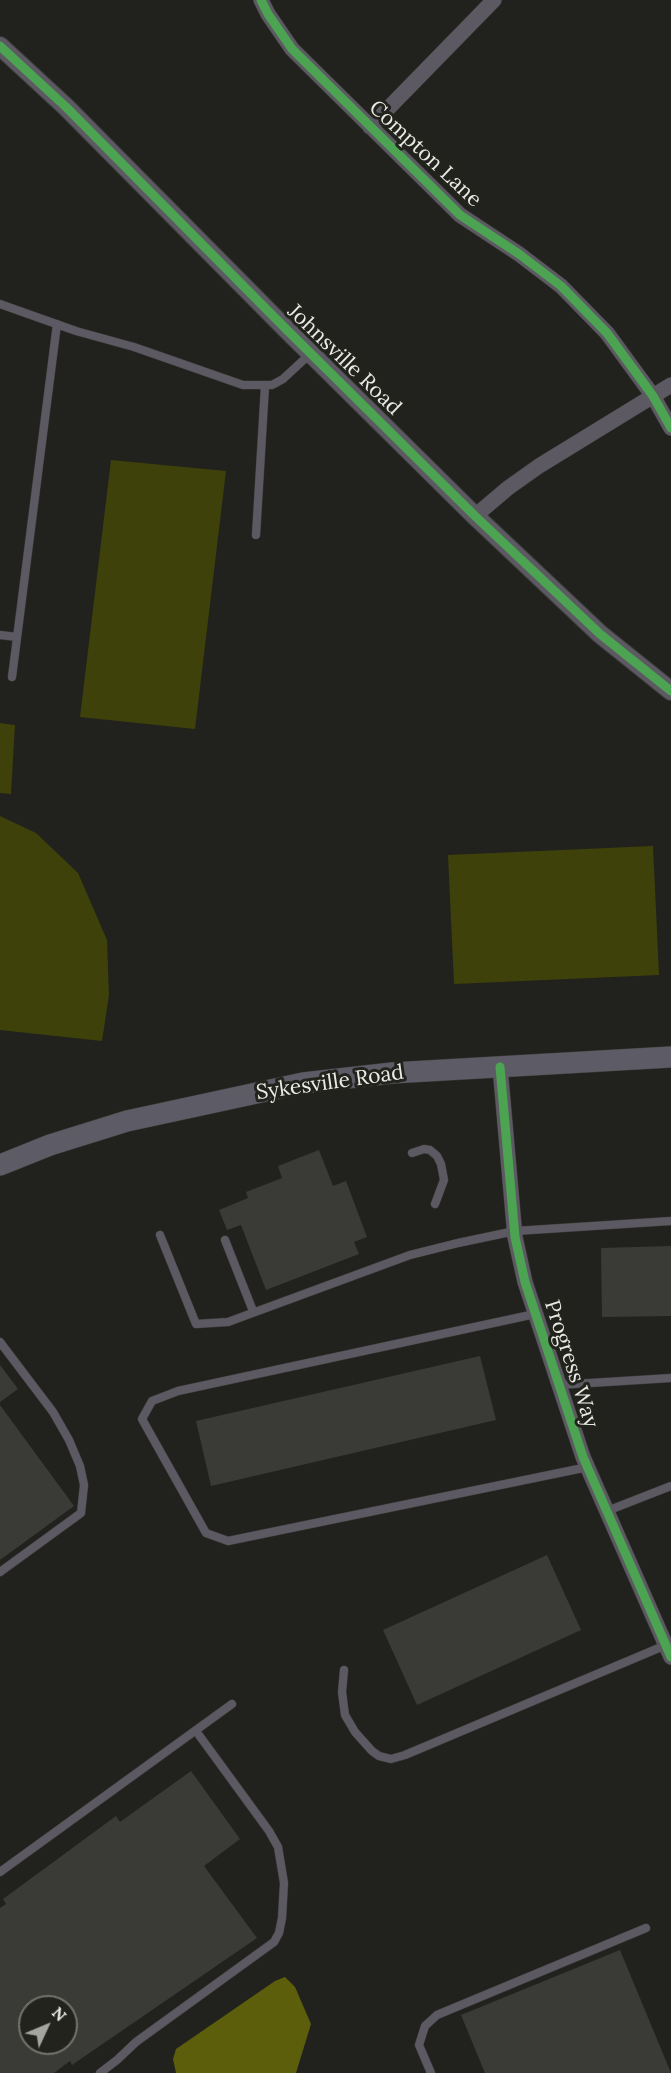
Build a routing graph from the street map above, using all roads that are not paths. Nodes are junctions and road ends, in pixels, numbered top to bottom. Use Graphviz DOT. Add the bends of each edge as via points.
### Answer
graph roads {
  1 [pos="261,0"];
  2 [pos="494,0"];
  3 [pos="0,46"];
  4 [pos="370,127"];
  5 [pos="0,304"];
  6 [pos="57,324"];
  7 [pos="311,353"];
  8 [pos="671,385"];
  9 [pos="265,386"];
  10 [pos="653,396"];
  11 [pos="671,428"];
  12 [pos="475,516"];
  13 [pos="256,535"];
  14 [pos="0,635"];
  15 [pos="17,637"];
  16 [pos="12,677"];
  17 [pos="671,691"];
  18 [pos="671,1057"];
  19 [pos="500,1067"];
  20 [pos="412,1153"];
  21 [pos="0,1165"];
  22 [pos="435,1204"];
  23 [pos="671,1221"];
  24 [pos="514,1231"];
  25 [pos="160,1235"];
  26 [pos="225,1240"];
  27 [pos="254,1311"];
  28 [pos="535,1314"];
  29 [pos="0,1342"];
  30 [pos="671,1378"];
  31 [pos="558,1385"];
  32 [pos="588,1467"];
  33 [pos="670,1488"];
  34 [pos="607,1511"];
  35 [pos="0,1572"];
  36 [pos="669,1651"];
  37 [pos="344,1670"];
  38 [pos="232,1704"];
  39 [pos="196,1731"];
  40 [pos="0,1872"];
  41 [pos="646,1928"];
  42 [pos="100,2073"];
  43 [pos="431,2073"];
  1 -- 4 [label="street, Compton Lane" via="292,49"];
  2 -- 4 [label="street"];
  3 -- 7 [label="street, Johnsville Road"];
  4 -- 10 [label="street, Compton Lane" via="460,215 561,286 607,333"];
  5 -- 6 [label="lane"];
  6 -- 9 [label="lane" via="243,385"];
  6 -- 15 [label="lane"];
  7 -- 9 [label="lane" via="283,379"];
  7 -- 12 [label="street, Johnsville Road"];
  8 -- 10 [label="street"];
  9 -- 13 [label="lane"];
  10 -- 11 [label="street, Compton Lane"];
  10 -- 12 [label="street" via="540,466"];
  12 -- 17 [label="street, Johnsville Road" via="600,634"];
  14 -- 15 [label="lane"];
  15 -- 16 [label="lane"];
  18 -- 19 [label="main road, Sykesville Road"];
  19 -- 21 [label="main road, Sykesville Road" via="392,1072 303,1083 127,1121"];
  19 -- 24 [label="street, Progress Way"];
  20 -- 22 [label="lane" via="430,1150 441,1164 444,1180"];
  23 -- 24 [label="lane"];
  24 -- 27 [label="lane" via="410,1255"];
  24 -- 28 [label="street, Progress Way"];
  25 -- 27 [label="lane" via="196,1324 228,1322"];
  26 -- 27 [label="lane"];
  28 -- 31 [label="street, Progress Way"];
  28 -- 32 [label="lane" via="178,1391 152,1401 142,1419 206,1533 228,1540"];
  29 -- 35 [label="lane" via="53,1412 69,1440 84,1485 81,1513"];
  30 -- 31 [label="lane"];
  31 -- 32 [label="street, Progress Way"];
  32 -- 34 [label="street, Progress Way"];
  33 -- 34 [label="lane"];
  34 -- 36 [label="street, Progress Way"];
  36 -- 37 [label="lane" via="391,1759 372,1751 345,1715"];
  38 -- 39 [label="lane"];
  39 -- 40 [label="lane"];
  39 -- 42 [label="lane" via="278,1847 284,1883 279,1933 274,1942 136,2042"];
  41 -- 43 [label="lane" via="437,2015 425,2026 419,2045"];
}
